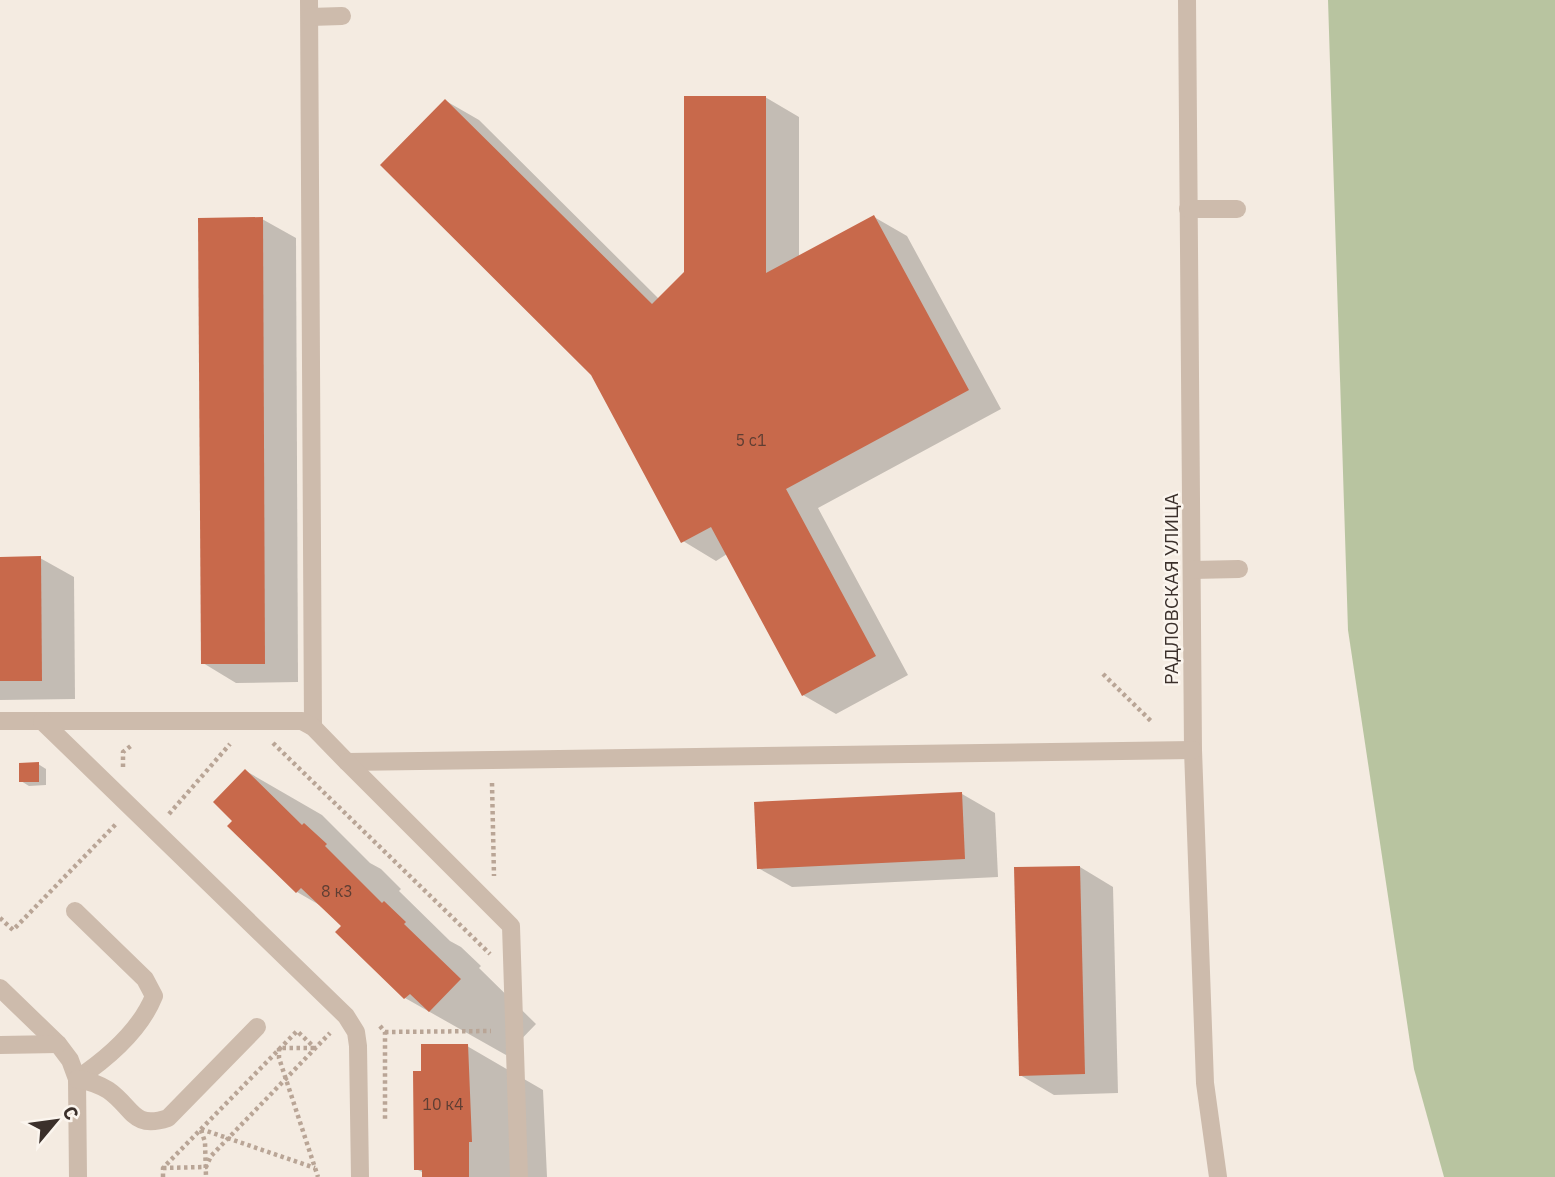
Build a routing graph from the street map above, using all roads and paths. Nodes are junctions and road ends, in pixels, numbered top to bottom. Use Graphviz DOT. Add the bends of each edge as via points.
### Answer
graph roads {
  1 [pos="1186,0"];
  2 [pos="309,9"];
  3 [pos="342,16"];
  4 [pos="1188,209"];
  5 [pos="1237,209"];
  6 [pos="1239,569"];
  7 [pos="1192,570"];
  8 [pos="1103,674"];
  9 [pos="0,721"];
  10 [pos="42,721"];
  11 [pos="250,721"];
  12 [pos="1152,722"];
  13 [pos="313,727"];
  14 [pos="1193,750"];
  15 [pos="492,760"];
  16 [pos="347,762"];
  17 [pos="132,808"];
  18 [pos="155,830"];
  19 [pos="494,908"];
  20 [pos="75,911"];
  21 [pos="0,918"];
  22 [pos="513,976"];
  23 [pos="0,988"];
  24 [pos="346,1016"];
  25 [pos="257,1027"];
  26 [pos="514,1031"];
  27 [pos="356,1032"];
  28 [pos="0,1045"];
  29 [pos="58,1045"];
  30 [pos="279,1048"];
  31 [pos="315,1048"];
  32 [pos="286,1078"];
  33 [pos="77,1079"];
  34 [pos="201,1129"];
  35 [pos="228,1138"];
  36 [pos="206,1167"];
  37 [pos="163,1168"];
  38 [pos="315,1168"];
  39 [pos="78,1177"];
  40 [pos="163,1177"];
  41 [pos="206,1177"];
  42 [pos="318,1177"];
  43 [pos="360,1177"];
  44 [pos="519,1177"];
  45 [pos="1218,1177"];
  1 -- 4 [label="street, РАДЛОВСКАЯ УЛИЦА"];
  2 -- 3 [label="street"];
  2 -- 13 [label="street"];
  4 -- 5 [label="street"];
  4 -- 7 [label="street, РАДЛОВСКАЯ УЛИЦА"];
  6 -- 7 [label="street"];
  7 -- 14 [label="street, РАДЛОВСКАЯ УЛИЦА"];
  8 -- 12 [label="path"];
  9 -- 10 [label="street"];
  10 -- 11 [label="street"];
  10 -- 17 [label="street"];
  11 -- 13 [label="street" via="302,721"];
  11 -- 18 [label="path"];
  11 -- 22 [label="path"];
  13 -- 16 [label="street"];
  14 -- 15 [label="street"];
  14 -- 45 [label="street, РАДЛОВСКАЯ УЛИЦА" via="1205,1083"];
  15 -- 16 [label="street"];
  15 -- 19 [label="path"];
  16 -- 19 [label="street"];
  17 -- 18 [label="street"];
  17 -- 21 [label="path" via="13,930"];
  18 -- 24 [label="street"];
  19 -- 22 [label="street" via="511,926"];
  20 -- 33 [label="street" via="145,979 154,996 146,1016 101,1063"];
  22 -- 26 [label="street"];
  23 -- 29 [label="street"];
  24 -- 27 [label="street"];
  24 -- 31 [label="path"];
  25 -- 33 [label="street" via="168,1118 153,1123 138,1119 93,1082"];
  26 -- 27 [label="path"];
  26 -- 44 [label="street"];
  27 -- 43 [label="street"];
  28 -- 29 [label="street"];
  29 -- 33 [label="street"];
  30 -- 31 [label="path"];
  30 -- 31 [label="path" via="296,1031"];
  30 -- 32 [label="path"];
  30 -- 34 [label="path"];
  31 -- 32 [label="path"];
  32 -- 35 [label="path"];
  32 -- 38 [label="path"];
  33 -- 39 [label="street"];
  34 -- 35 [label="path"];
  34 -- 36 [label="path"];
  34 -- 37 [label="path"];
  35 -- 36 [label="path"];
  35 -- 38 [label="path"];
  36 -- 37 [label="path"];
  36 -- 41 [label="path"];
  37 -- 40 [label="path"];
  38 -- 42 [label="path"];
}
